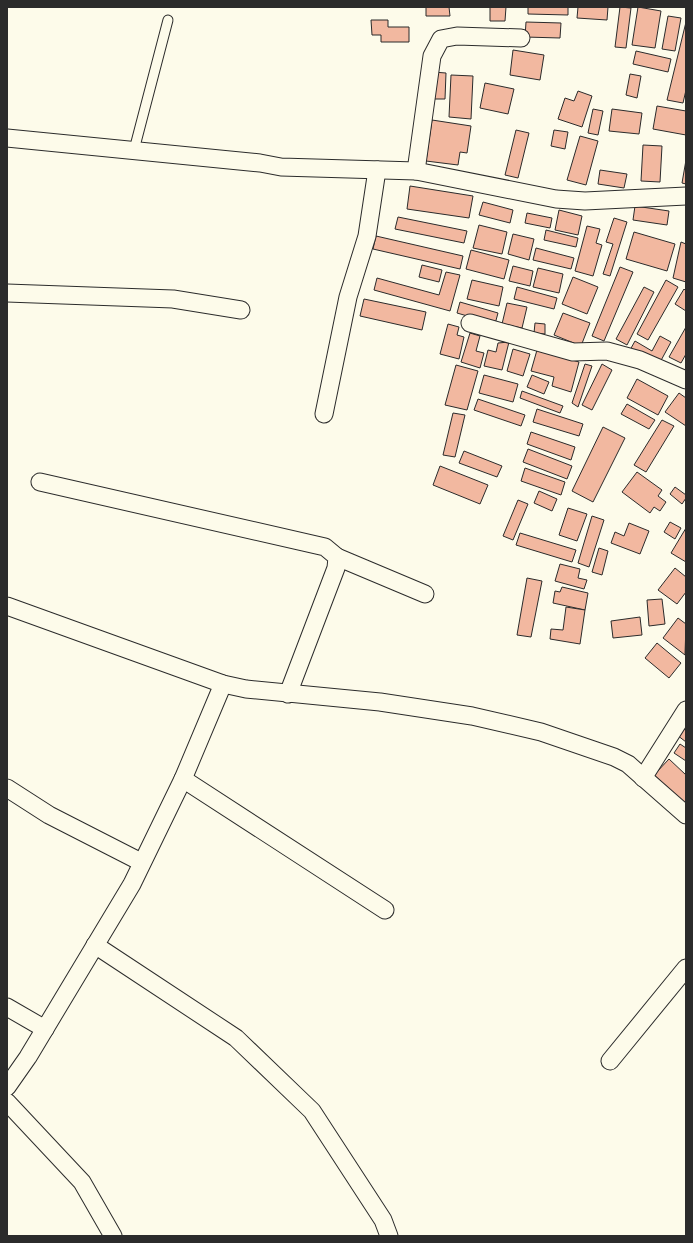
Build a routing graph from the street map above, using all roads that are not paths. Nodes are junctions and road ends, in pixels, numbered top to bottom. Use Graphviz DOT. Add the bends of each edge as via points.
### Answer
graph roads {
  1 [pos="168,20"];
  2 [pos="521,38"];
  3 [pos="7,138"];
  4 [pos="134,150"];
  5 [pos="377,170"];
  6 [pos="416,171"];
  7 [pos="686,196"];
  8 [pos="7,293"];
  9 [pos="241,310"];
  10 [pos="470,323"];
  11 [pos="686,380"];
  12 [pos="324,414"];
  13 [pos="40,482"];
  14 [pos="337,557"];
  15 [pos="425,594"];
  16 [pos="7,606"];
  17 [pos="223,684"];
  18 [pos="288,694"];
  19 [pos="686,710"];
  20 [pos="643,778"];
  21 [pos="183,779"];
  22 [pos="7,788"];
  23 [pos="686,815"];
  24 [pos="141,862"];
  25 [pos="385,910"];
  26 [pos="95,945"];
  27 [pos="686,968"];
  28 [pos="7,1007"];
  29 [pos="45,1029"];
  30 [pos="610,1061"];
  31 [pos="7,1087"];
  32 [pos="7,1102"];
  33 [pos="113,1236"];
  34 [pos="389,1236"];
  1 -- 4 [label="lane"];
  2 -- 6 [label="street" via="457,36 441,39 432,56"];
  3 -- 4 [label="street"];
  4 -- 5 [label="street" via="280,167"];
  5 -- 6 [label="street"];
  5 -- 12 [label="street" via="366,236 348,297"];
  6 -- 7 [label="street" via="556,200"];
  8 -- 9 [label="street" via="173,299"];
  10 -- 11 [label="street" via="573,352 607,351 640,360"];
  13 -- 14 [label="street" via="325,547"];
  14 -- 15 [label="street"];
  14 -- 18 [label="street" via="336,568"];
  16 -- 17 [label="street"];
  17 -- 18 [label="street"];
  17 -- 21 [label="street"];
  18 -- 20 [label="street" via="380,702 480,718 541,732 614,757 628,764"];
  19 -- 20 [label="street"];
  20 -- 23 [label="street"];
  21 -- 24 [label="street"];
  21 -- 25 [label="street"];
  22 -- 24 [label="street" via="49,815"];
  24 -- 26 [label="street" via="132,884"];
  26 -- 29 [label="street"];
  26 -- 34 [label="street" via="236,1038 312,1112 383,1220"];
  27 -- 30 [label="street"];
  28 -- 29 [label="street"];
  29 -- 31 [label="street"];
  32 -- 33 [label="street" via="82,1182"];
}
